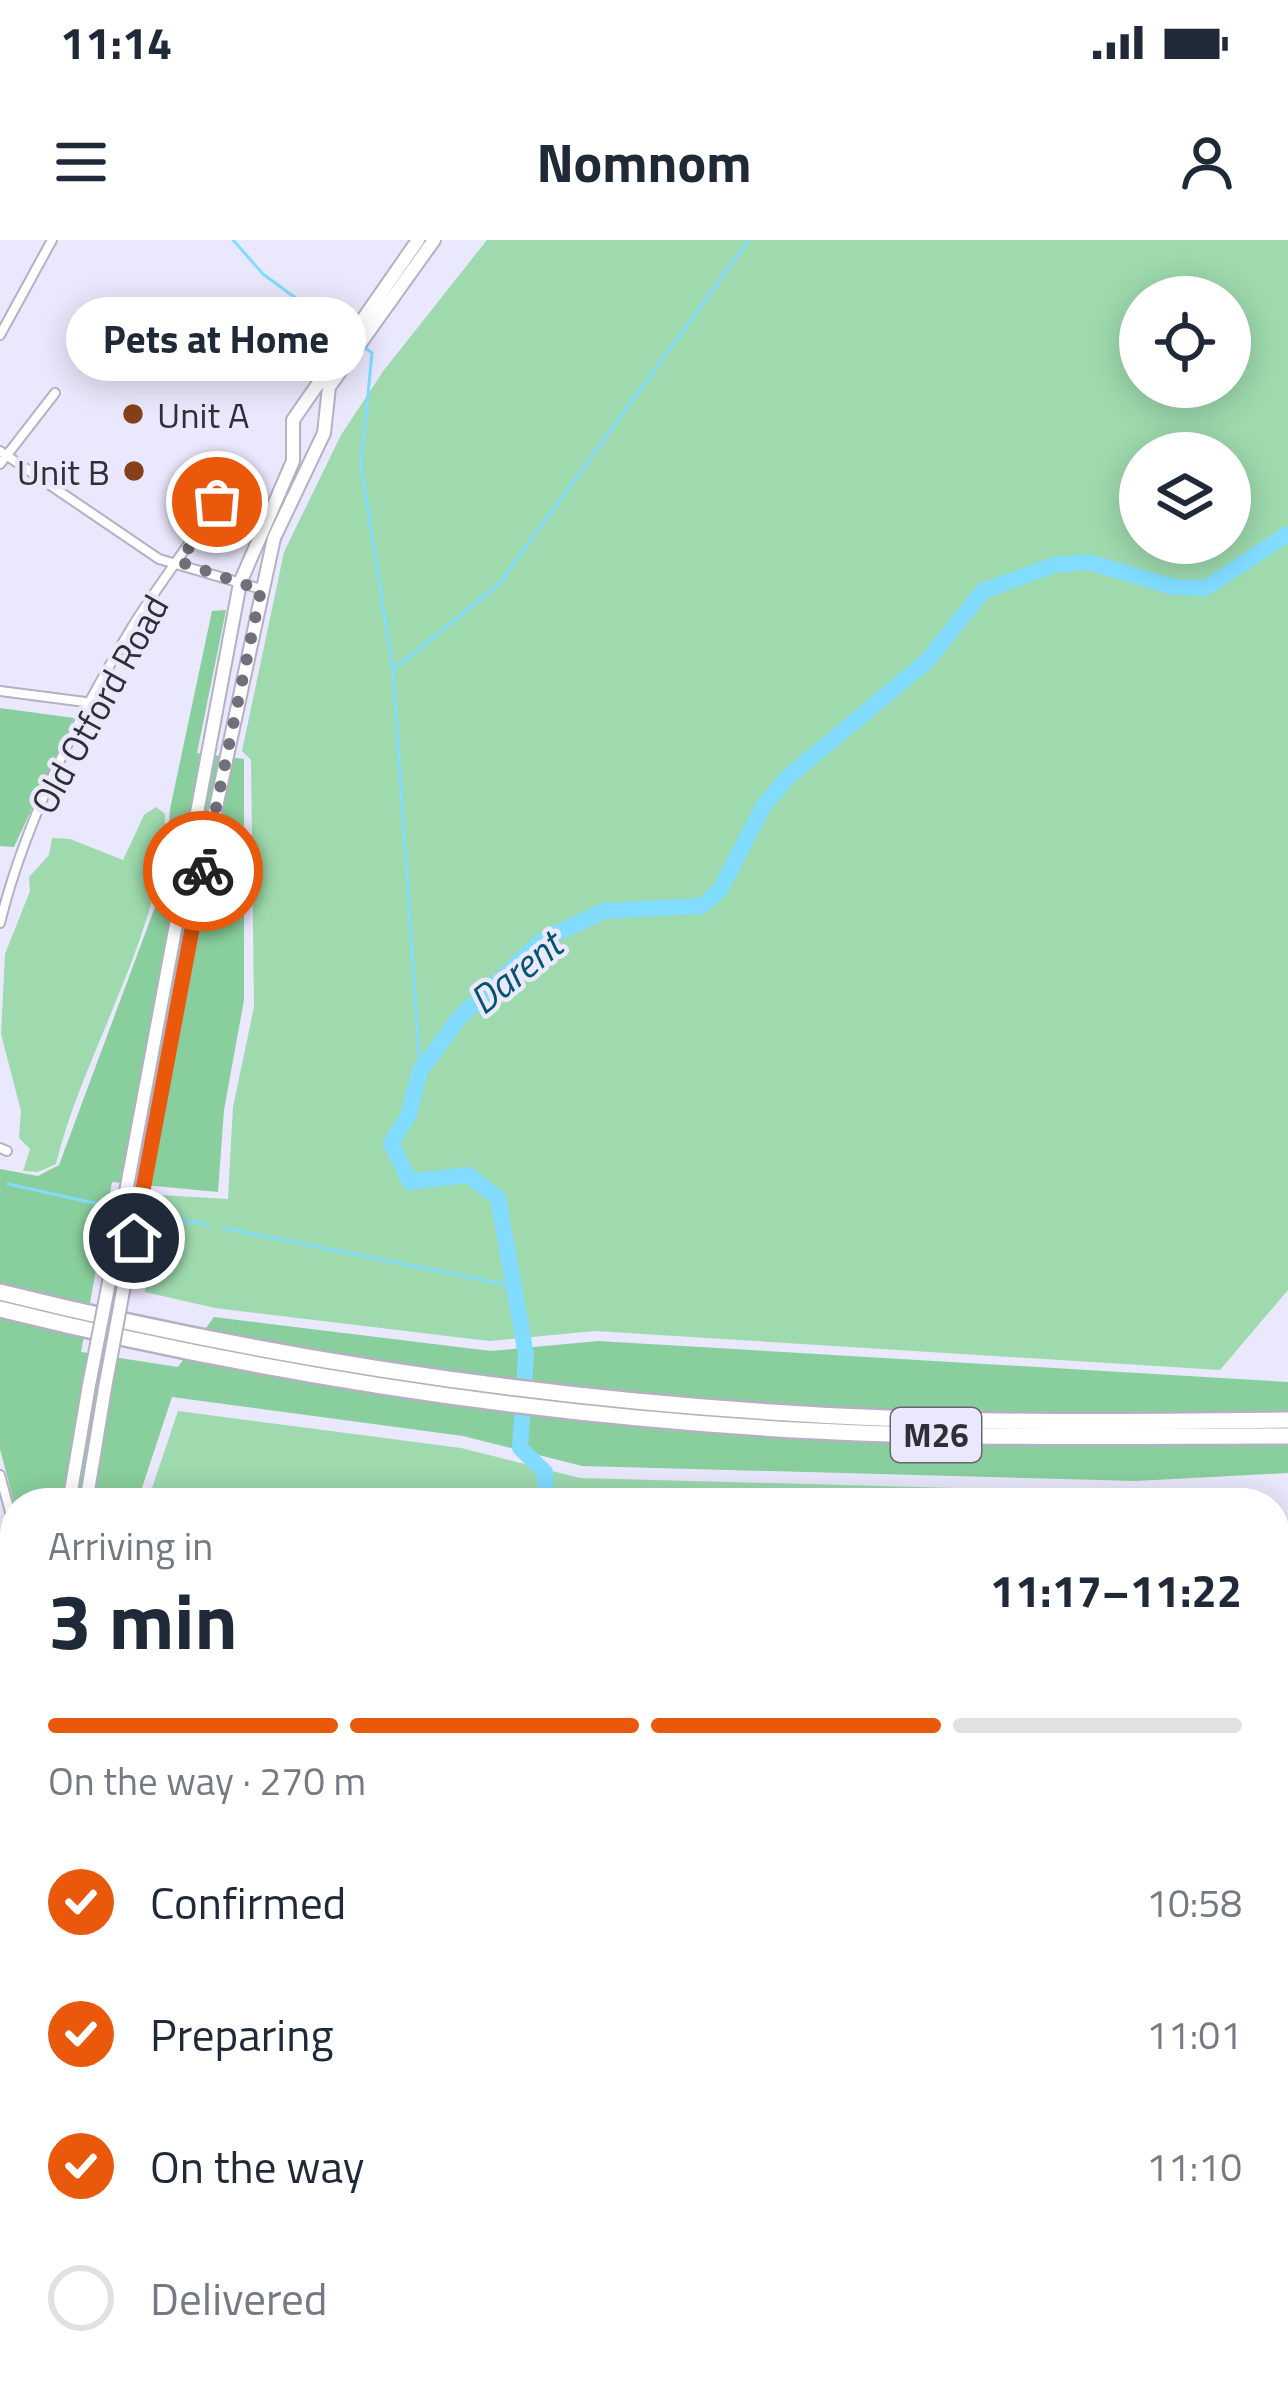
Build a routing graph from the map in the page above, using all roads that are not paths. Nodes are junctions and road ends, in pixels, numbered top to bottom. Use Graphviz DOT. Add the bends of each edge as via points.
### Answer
graph roads {
  1 [pos="52,240"];
  2 [pos="418,240"];
  3 [pos="434,240"];
  4 [pos="0,335"];
  5 [pos="55,393"];
  6 [pos="298,412"];
  7 [pos="325,420"];
  8 [pos="296,437"];
  9 [pos="316,441"];
  10 [pos="2,457"];
  11 [pos="220,496"];
  12 [pos="180,562"];
  13 [pos="240,583"];
  14 [pos="261,590"];
  15 [pos="0,691"];
  16 [pos="93,703"];
  17 [pos="0,923"];
  18 [pos="0,1292"];
  19 [pos="0,1309"];
  20 [pos="97,1386"];
  21 [pos="473,1390"];
  22 [pos="585,1404"];
  23 [pos="1288,1420"];
  24 [pos="1288,1436"];
  25 [pos="73,1488"];
  26 [pos="87,1488"];
  1 -- 4 [label="street"];
  2 -- 6 [label="main road"];
  3 -- 7 [label="main road" via="329,387"];
  5 -- 10 [label="street"];
  6 -- 7 [label="main road" via="313,409"];
  6 -- 8 [label="main road"];
  7 -- 9 [label="main road"];
  8 -- 9 [label="main road"];
  8 -- 13 [label="main road"];
  9 -- 14 [label="main road"];
  10 -- 12 [label="street" via="159,559"];
  11 -- 12 [label="street, Old Otford Road"];
  12 -- 13 [label="street"];
  12 -- 16 [label="street, Old Otford Road" via="133,626"];
  13 -- 14 [label="street"];
  13 -- 20 [label="main road, bridge" via="110,1277"];
  14 -- 20 [label="main road, bridge" via="125,1280"];
  15 -- 16 [label="street"];
  16 -- 17 [label="street, Old Otford Road" via="27,838"];
  18 -- 21 [label="highway, M26"];
  19 -- 21 [label="highway, M26" via="240,1361"];
  20 -- 25 [label="main road"];
  20 -- 26 [label="main road"];
  21 -- 22 [label="highway, M26"];
  22 -- 23 [label="highway, M26" via="941,1420"];
  22 -- 24 [label="highway, M26" via="919,1435"];
}
